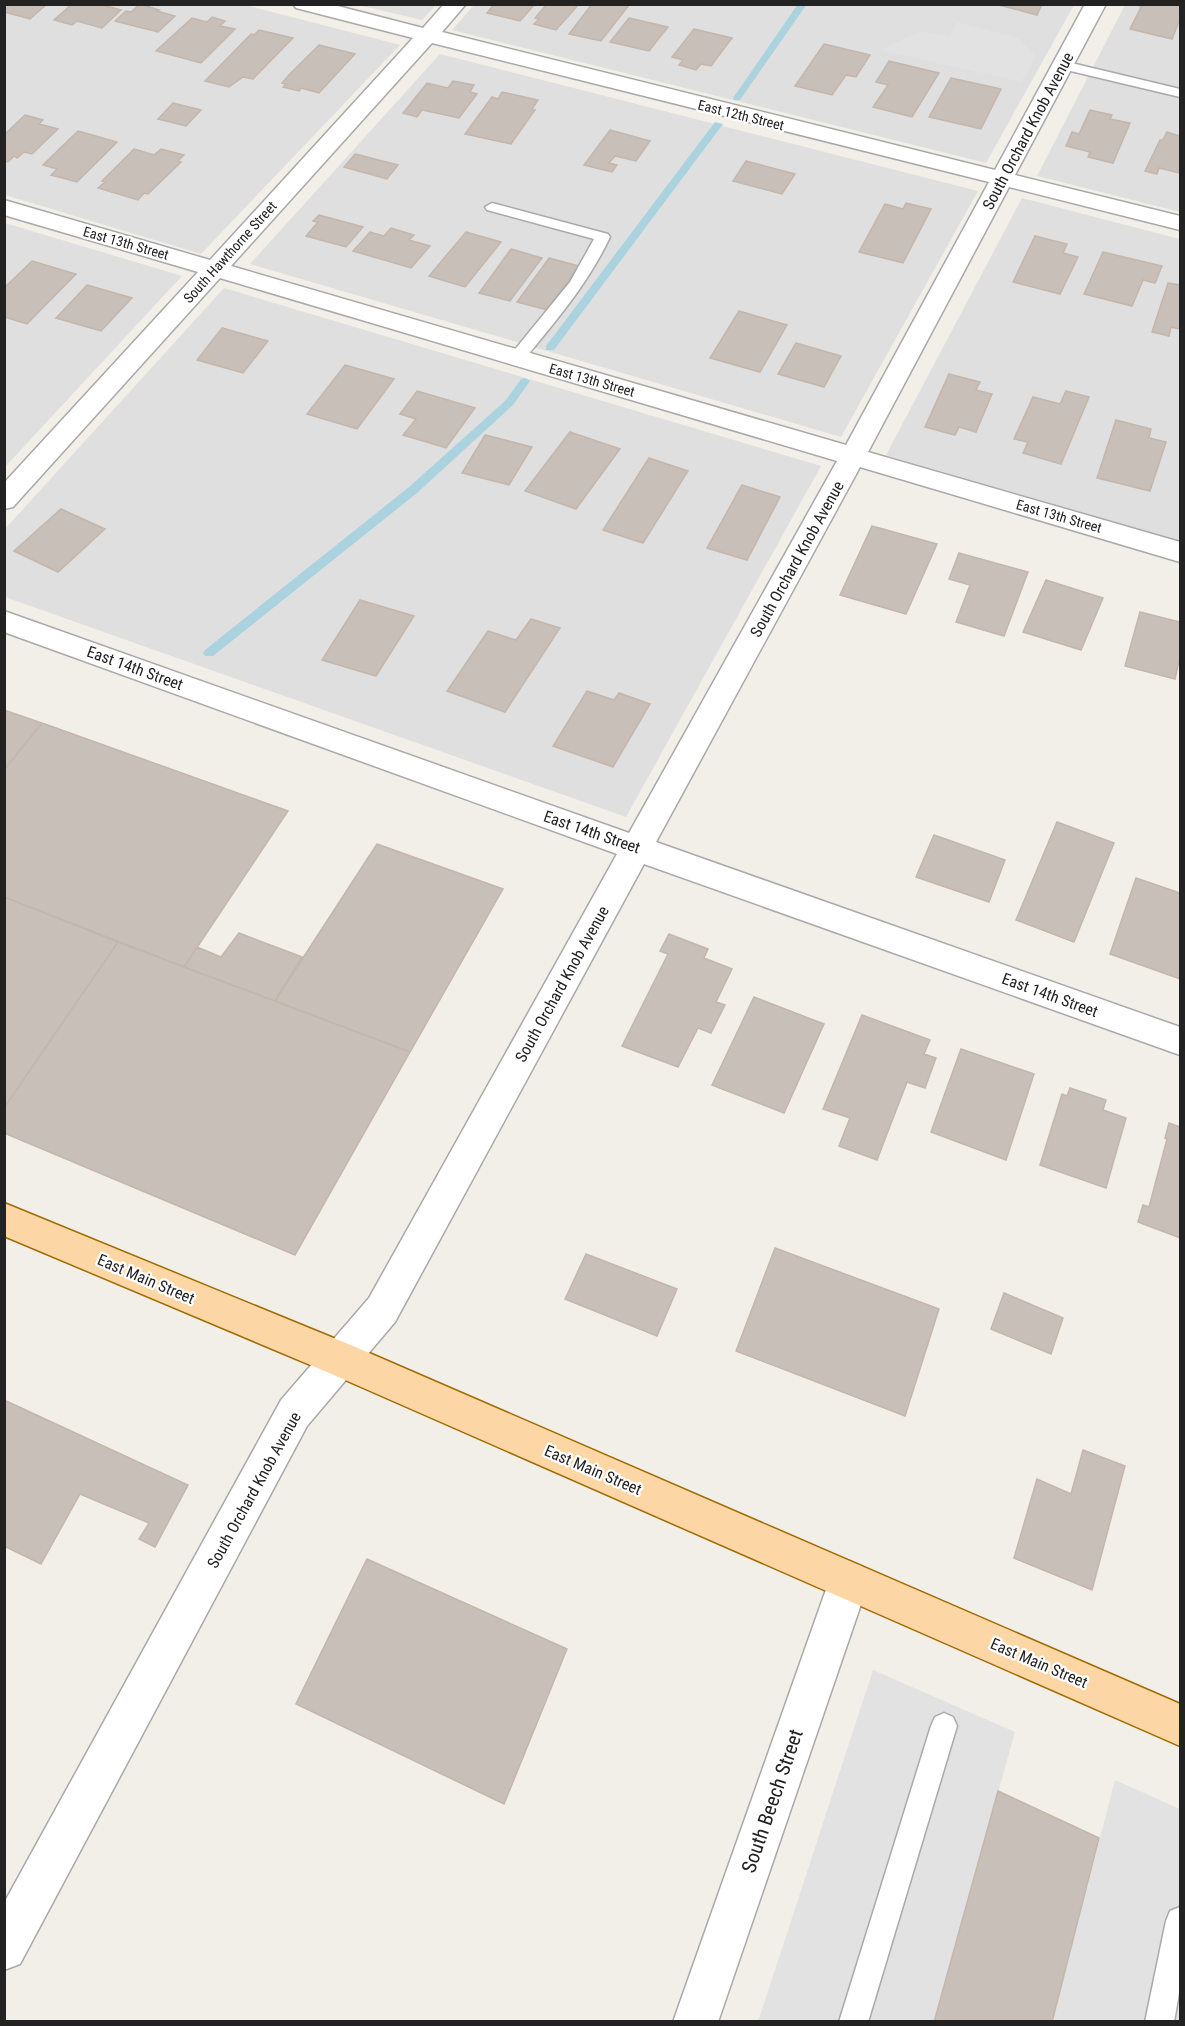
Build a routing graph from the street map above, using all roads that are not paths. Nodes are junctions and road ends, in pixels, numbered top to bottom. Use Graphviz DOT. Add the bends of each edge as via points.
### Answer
graph roads {
  1 [pos="303,4"];
  2 [pos="456,4"];
  3 [pos="1096,4"];
  4 [pos="427,36"];
  5 [pos="1063,65"];
  6 [pos="1180,93"];
  7 [pos="1002,179"];
  8 [pos="4,207"];
  9 [pos="492,207"];
  10 [pos="1180,223"];
  11 [pos="215,269"];
  12 [pos="516,358"];
  13 [pos="853,456"];
  14 [pos="4,500"];
  15 [pos="1180,552"];
  16 [pos="4,621"];
  17 [pos="638,848"];
  18 [pos="1180,1041"];
  19 [pos="4,1218"];
  20 [pos="340,1359"];
  21 [pos="849,1581"];
  22 [pos="1180,1725"];
  23 [pos="944,1726"];
  24 [pos="1180,1921"];
  25 [pos="4,1948"];
  26 [pos="695,2022"];
  27 [pos="853,2022"];
  28 [pos="1159,2022"];
  1 -- 4 [label="street, East 12th Street"];
  2 -- 4 [label="street, South Hawthorne Street"];
  3 -- 5 [label="street, South Orchard Knob Avenue"];
  4 -- 7 [label="street, East 12th Street"];
  4 -- 11 [label="street, South Hawthorne Street"];
  5 -- 6 [label="lane"];
  5 -- 7 [label="street, South Orchard Knob Avenue"];
  7 -- 10 [label="street, East 12th Street"];
  7 -- 13 [label="street, South Orchard Knob Avenue"];
  8 -- 11 [label="street, East 13th Street"];
  9 -- 12 [label="lane" via="603,237 592,263 568,298"];
  11 -- 12 [label="street, East 13th Street"];
  11 -- 14 [label="street, South Hawthorne Street"];
  12 -- 13 [label="street, East 13th Street"];
  13 -- 15 [label="street, East 13th Street"];
  13 -- 17 [label="street, South Orchard Knob Avenue"];
  16 -- 17 [label="street, East 14th Street"];
  17 -- 18 [label="street, East 14th Street"];
  17 -- 20 [label="street, South Orchard Knob Avenue" via="382,1310"];
  19 -- 20 [label="main road, East Main Street"];
  20 -- 21 [label="main road, East Main Street"];
  20 -- 25 [label="street, South Orchard Knob Avenue" via="294,1413"];
  21 -- 22 [label="main road, East Main Street"];
  21 -- 26 [label="street, South Beech Street"];
  23 -- 27 [label="lane"];
  24 -- 28 [label="lane"];
}
